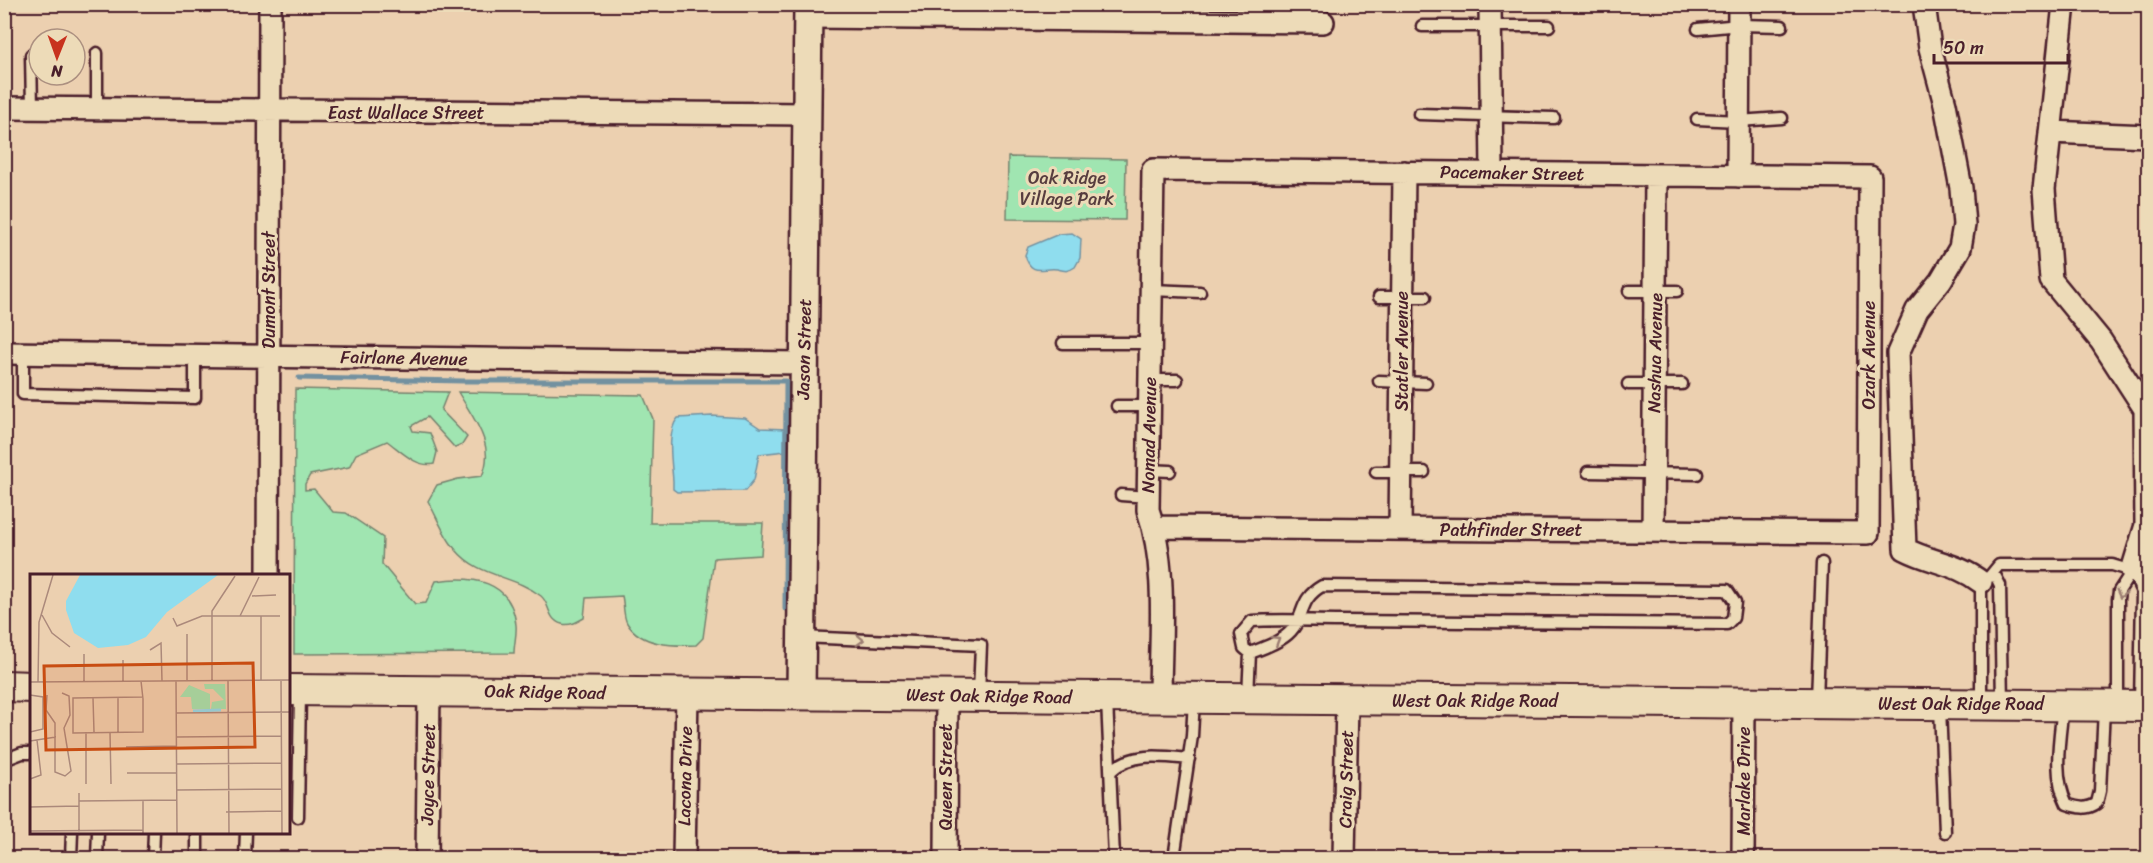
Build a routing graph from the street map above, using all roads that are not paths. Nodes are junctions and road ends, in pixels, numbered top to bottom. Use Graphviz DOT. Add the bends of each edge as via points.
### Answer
graph roads {
  1 [pos="270,4"];
  2 [pos="1490,4"];
  3 [pos="1924,4"];
  4 [pos="2064,4"];
  5 [pos="808,10"];
  6 [pos="1739,15"];
  7 [pos="1323,22"];
  8 [pos="1422,26"];
  9 [pos="1490,26"];
  10 [pos="1549,26"];
  11 [pos="1782,26"];
  12 [pos="1698,29"];
  13 [pos="97,53"];
  14 [pos="32,87"];
  15 [pos="4,108"];
  16 [pos="32,108"];
  17 [pos="97,109"];
  18 [pos="269,112"];
  19 [pos="807,114"];
  20 [pos="1419,114"];
  21 [pos="1491,116"];
  22 [pos="1554,118"];
  23 [pos="1782,118"];
  24 [pos="1697,119"];
  25 [pos="1738,121"];
  26 [pos="2050,132"];
  27 [pos="2148,136"];
  28 [pos="1153,170"];
  29 [pos="1404,172"];
  30 [pos="1492,173"];
  31 [pos="1656,175"];
  32 [pos="1738,176"];
  33 [pos="1870,177"];
  34 [pos="1151,290"];
  35 [pos="1629,291"];
  36 [pos="1655,291"];
  37 [pos="1677,291"];
  38 [pos="1200,292"];
  39 [pos="1378,297"];
  40 [pos="1402,297"];
  41 [pos="1425,297"];
  42 [pos="1150,342"];
  43 [pos="1063,343"];
  44 [pos="14,353"];
  45 [pos="195,355"];
  46 [pos="269,356"];
  47 [pos="804,363"];
  48 [pos="1150,380"];
  49 [pos="1177,380"];
  50 [pos="1379,381"];
  51 [pos="1402,382"];
  52 [pos="1426,383"];
  53 [pos="1628,384"];
  54 [pos="1654,384"];
  55 [pos="1682,384"];
  56 [pos="1118,406"];
  57 [pos="1149,406"];
  58 [pos="1148,470"];
  59 [pos="1170,471"];
  60 [pos="1376,472"];
  61 [pos="1401,472"];
  62 [pos="1424,472"];
  63 [pos="1588,472"];
  64 [pos="1653,473"];
  65 [pos="1697,474"];
  66 [pos="1121,495"];
  67 [pos="1148,497"];
  68 [pos="1154,527"];
  69 [pos="1400,529"];
  70 [pos="1653,531"];
  71 [pos="1868,533"];
  72 [pos="1822,563"];
  73 [pos="2132,571"];
  74 [pos="268,574"];
  75 [pos="1985,579"];
  76 [pos="1296,621"];
  77 [pos="802,637"];
  78 [pos="1250,653"];
  79 [pos="4,686"];
  80 [pos="30,687"];
  81 [pos="294,690"];
  82 [pos="429,690"];
  83 [pos="687,693"];
  84 [pos="801,694"];
  85 [pos="947,695"];
  86 [pos="979,696"];
  87 [pos="1107,698"];
  88 [pos="1160,698"];
  89 [pos="1194,699"];
  90 [pos="1248,699"];
  91 [pos="1347,700"];
  92 [pos="1744,703"];
  93 [pos="1817,703"];
  94 [pos="1940,704"];
  95 [pos="1992,705"];
  96 [pos="2063,705"];
  97 [pos="2128,705"];
  98 [pos="30,753"];
  99 [pos="1188,759"];
  100 [pos="4,760"];
  101 [pos="1111,771"];
  102 [pos="298,817"];
  103 [pos="1945,832"];
  104 [pos="72,833"];
  105 [pos="98,833"];
  106 [pos="154,833"];
  107 [pos="197,833"];
  108 [pos="246,833"];
  109 [pos="71,858"];
  110 [pos="98,858"];
  111 [pos="153,858"];
  112 [pos="197,858"];
  113 [pos="245,858"];
  114 [pos="427,858"];
  115 [pos="684,858"];
  116 [pos="946,858"];
  117 [pos="1114,858"];
  118 [pos="1174,858"];
  119 [pos="1344,858"];
  120 [pos="1743,858"];
  1 -- 18 [label="street, Dumont Street"];
  2 -- 9 [label="street"];
  3 -- 75 [label="street" via="1961,188 1964,225 1960,248 1917,310 1898,353 1905,549"];
  4 -- 26 [label="street"];
  5 -- 7 [label="street"];
  5 -- 19 [label="street, Jason Street"];
  6 -- 11 [label="lane"];
  6 -- 12 [label="lane"];
  6 -- 25 [label="street"];
  8 -- 9 [label="lane"];
  9 -- 10 [label="lane"];
  9 -- 21 [label="street"];
  13 -- 17 [label="lane"];
  14 -- 16 [label="lane"];
  15 -- 16 [label="street, East Wallace Street"];
  16 -- 17 [label="street, East Wallace Street"];
  17 -- 18 [label="street, East Wallace Street"];
  18 -- 19 [label="street, East Wallace Street"];
  18 -- 46 [label="street, Dumont Street"];
  19 -- 47 [label="street, Jason Street"];
  20 -- 21 [label="lane"];
  21 -- 22 [label="lane"];
  21 -- 30 [label="street"];
  23 -- 25 [label="lane"];
  24 -- 25 [label="lane"];
  25 -- 32 [label="street"];
  26 -- 27 [label="street"];
  26 -- 73 [label="street" via="2044,189 2051,280 2101,341 2145,409 2146,525"];
  28 -- 29 [label="street, Pacemaker Street"];
  28 -- 34 [label="street, Nomad Avenue"];
  29 -- 30 [label="street, Pacemaker Street"];
  29 -- 40 [label="street, Statler Avenue"];
  30 -- 31 [label="street, Pacemaker Street"];
  31 -- 32 [label="street, Pacemaker Street"];
  31 -- 36 [label="street, Nashua Avenue"];
  32 -- 33 [label="street, Pacemaker Street"];
  33 -- 71 [label="street, Ozark Avenue"];
  34 -- 38 [label="lane"];
  34 -- 42 [label="street, Nomad Avenue"];
  35 -- 36 [label="lane"];
  36 -- 37 [label="lane"];
  36 -- 54 [label="street, Nashua Avenue"];
  39 -- 40 [label="lane"];
  40 -- 41 [label="lane"];
  40 -- 51 [label="street, Statler Avenue"];
  42 -- 43 [label="lane"];
  42 -- 48 [label="street, Nomad Avenue"];
  44 -- 45 [label="street, Fairlane Avenue"];
  44 -- 45 [label="lane" via="23,394 195,398"];
  45 -- 46 [label="street, Fairlane Avenue"];
  46 -- 47 [label="street, Fairlane Avenue"];
  46 -- 74 [label="street, Dumont Street"];
  47 -- 77 [label="street, Jason Street"];
  48 -- 49 [label="lane"];
  48 -- 57 [label="street, Nomad Avenue"];
  50 -- 51 [label="lane"];
  51 -- 52 [label="lane"];
  51 -- 61 [label="street, Statler Avenue"];
  53 -- 54 [label="lane"];
  54 -- 55 [label="lane"];
  54 -- 64 [label="street, Nashua Avenue"];
  56 -- 57 [label="lane"];
  57 -- 58 [label="street, Nomad Avenue"];
  58 -- 59 [label="lane"];
  58 -- 67 [label="street, Nomad Avenue"];
  60 -- 61 [label="lane"];
  61 -- 62 [label="lane"];
  61 -- 69 [label="street, Statler Avenue"];
  63 -- 64 [label="lane"];
  64 -- 65 [label="lane"];
  64 -- 70 [label="street, Nashua Avenue"];
  66 -- 67 [label="lane"];
  67 -- 68 [label="street, Nomad Avenue"];
  68 -- 69 [label="street, Pathfinder Street"];
  68 -- 88 [label="street, Nomad Avenue" via="1159,562"];
  69 -- 70 [label="street, Pathfinder Street"];
  70 -- 71 [label="street, Pathfinder Street"];
  72 -- 93 [label="lane"];
  73 -- 75 [label="lane" via="2112,565 1999,565"];
  73 -- 97 [label="lane" via="2142,591"];
  73 -- 97 [label="lane, one-way" via="2118,599"];
  75 -- 95 [label="lane"];
  75 -- 95 [label="lane" via="1996,577 2001,585"];
  76 -- 76 [label="lane" via="1727,624 1735,603 1727,590 1322,586 1310,593"];
  78 -- 76 [label="lane, one-way" via="1284,636"];
  76 -- 78 [label="lane" via="1252,621 1242,634 1244,648"];
  77 -- 84 [label="street, Jason Street"];
  77 -- 86 [label="lane, one-way" via="981,645"];
  78 -- 90 [label="lane"];
  79 -- 80 [label="main road"];
  81 -- 82 [label="main road, Oak Ridge Road"];
  81 -- 102 [label="lane"];
  82 -- 83 [label="main road, Oak Ridge Road"];
  82 -- 114 [label="street, Joyce Street"];
  83 -- 84 [label="main road, Oak Ridge Road"];
  83 -- 115 [label="street, Lacona Drive"];
  84 -- 85 [label="main road, West Oak Ridge Road"];
  85 -- 86 [label="main road, West Oak Ridge Road"];
  85 -- 116 [label="street, Queen Street"];
  86 -- 87 [label="main road, West Oak Ridge Road"];
  87 -- 88 [label="main road, West Oak Ridge Road"];
  87 -- 101 [label="lane"];
  88 -- 89 [label="main road, West Oak Ridge Road"];
  89 -- 90 [label="main road, West Oak Ridge Road"];
  89 -- 99 [label="lane"];
  90 -- 91 [label="main road, West Oak Ridge Road"];
  91 -- 92 [label="main road, West Oak Ridge Road"];
  91 -- 119 [label="street, Craig Street"];
  92 -- 93 [label="main road, West Oak Ridge Road"];
  92 -- 120 [label="street, Marlake Drive"];
  93 -- 94 [label="main road, West Oak Ridge Road"];
  94 -- 95 [label="main road, West Oak Ridge Road"];
  94 -- 103 [label="lane"];
  95 -- 96 [label="main road, West Oak Ridge Road"];
  96 -- 97 [label="main road, West Oak Ridge Road"];
  96 -- 97 [label="lane" via="2061,791 2067,804 2090,808 2097,803"];
  98 -- 100 [label="lane"];
  99 -- 101 [label="lane" via="1137,757 1122,760"];
  99 -- 118 [label="lane"];
  101 -- 117 [label="lane"];
  104 -- 109 [label="lane"];
  105 -- 110 [label="lane"];
  106 -- 111 [label="lane"];
  107 -- 112 [label="lane"];
  108 -- 113 [label="lane"];
}
